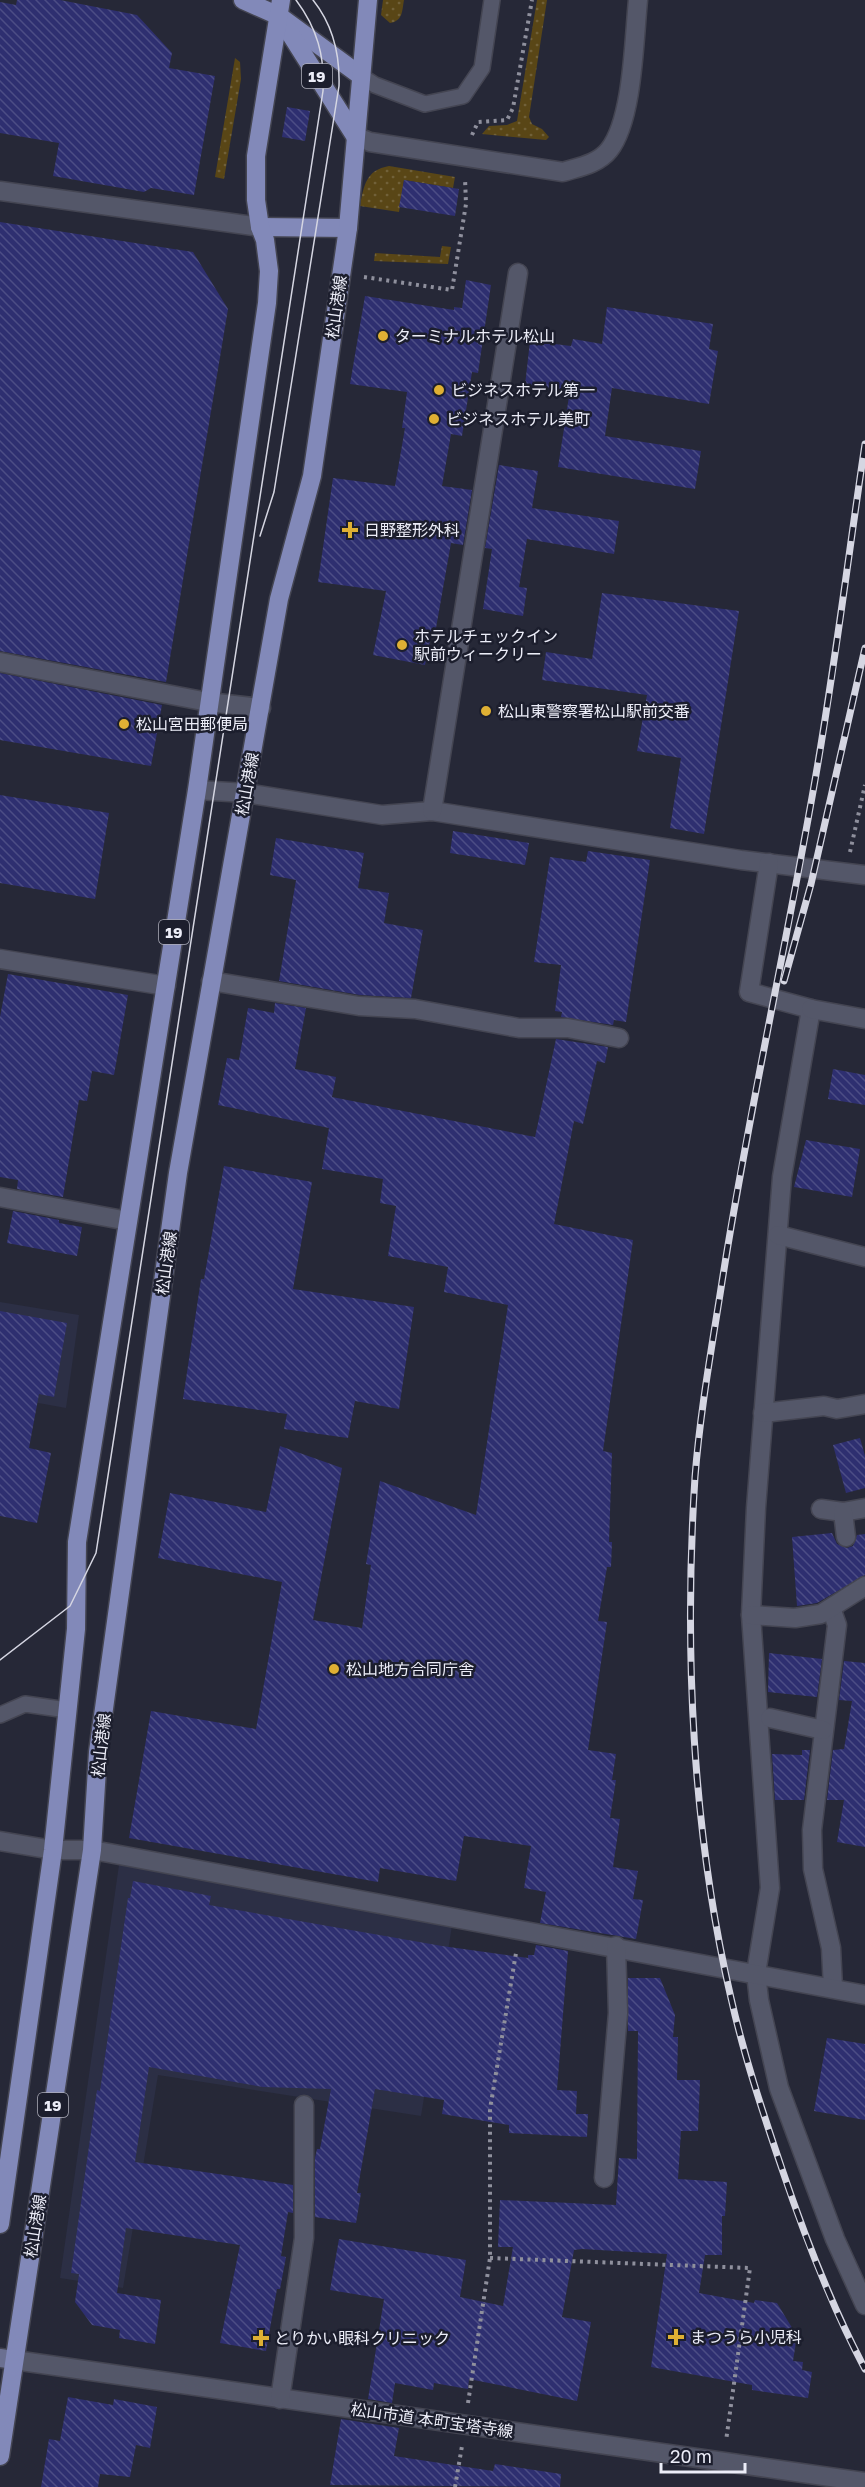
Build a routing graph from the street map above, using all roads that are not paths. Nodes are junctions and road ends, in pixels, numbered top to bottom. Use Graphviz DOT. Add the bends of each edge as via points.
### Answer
graph roads {
  1 [pos="243,0"];
  2 [pos="368,0"];
  3 [pos="492,0"];
  4 [pos="638,0"];
  5 [pos="280,8"];
  6 [pos="361,76"];
  7 [pos="355,136"];
  8 [pos="0,191"];
  9 [pos="260,227"];
  10 [pos="348,228"];
  11 [pos="518,273"];
  12 [pos="0,662"];
  13 [pos="208,702"];
  14 [pos="261,708"];
  15 [pos="197,790"];
  16 [pos="246,793"];
  17 [pos="432,811"];
  18 [pos="769,863"];
  19 [pos="865,875"];
  20 [pos="0,959"];
  21 [pos="211,981"];
  22 [pos="165,986"];
  23 [pos="811,1009"];
  24 [pos="865,1019"];
  25 [pos="619,1038"];
  26 [pos="0,1197"];
  27 [pos="128,1221"];
  28 [pos="778,1235"];
  29 [pos="865,1257"];
  30 [pos="865,1404"];
  31 [pos="763,1413"];
  32 [pos="865,1508"];
  33 [pos="820,1509"];
  34 [pos="843,1512"];
  35 [pos="846,1537"];
  36 [pos="865,1587"];
  37 [pos="831,1608"];
  38 [pos="750,1615"];
  39 [pos="68,1710"];
  40 [pos="0,1715"];
  41 [pos="770,1718"];
  42 [pos="823,1730"];
  43 [pos="0,1841"];
  44 [pos="53,1850"];
  45 [pos="92,1850"];
  46 [pos="616,1946"];
  47 [pos="756,1973"];
  48 [pos="833,1988"];
  49 [pos="865,1995"];
  50 [pos="304,2105"];
  51 [pos="604,2178"];
  52 [pos="0,2224"];
  53 [pos="865,2305"];
  54 [pos="7,2359"];
  55 [pos="280,2398"];
  56 [pos="0,2456"];
  57 [pos="865,2482"];
  1 -- 5 [label="main road, 19"];
  2 -- 6 [label="main road, 松山港線 / 19"];
  3 -- 6 [label="lane" via="482,68 463,96 425,104"];
  4 -- 7 [label="street" via="624,122 609,150 587,165 563,172 370,142"];
  5 -- 6 [label="main road, 19"];
  5 -- 7 [label="main road, 19"];
  5 -- 9 [label="main road, 19" via="255,156"];
  6 -- 7 [label="main road, 松山港線 / 19"];
  7 -- 10 [label="main road, 松山港線 / 19"];
  8 -- 9 [label="street"];
  9 -- 10 [label="main road"];
  9 -- 13 [label="main road, 19" via="268,271 267,303"];
  10 -- 14 [label="main road, 松山港線 / 19" via="312,476 279,599"];
  11 -- 17 [label="street"];
  12 -- 13 [label="street"];
  13 -- 14 [label="street"];
  13 -- 15 [label="main road, 19"];
  14 -- 16 [label="main road, 松山港線 / 19"];
  15 -- 16 [label="street"];
  15 -- 22 [label="main road, 19"];
  16 -- 17 [label="street" via="382,815"];
  16 -- 21 [label="main road, 松山港線 / 19"];
  17 -- 18 [label="street"];
  18 -- 19 [label="street"];
  18 -- 23 [label="street" via="749,992"];
  20 -- 22 [label="street"];
  21 -- 25 [label="street" via="358,1006 415,1009 519,1028 568,1028"];
  21 -- 45 [label="main road, 松山港線 / 19" via="178,1173 103,1717"];
  22 -- 27 [label="main road, 19"];
  23 -- 24 [label="street"];
  23 -- 28 [label="street" via="782,1177"];
  26 -- 27 [label="street"];
  27 -- 39 [label="main road, 19" via="77,1542 76,1629"];
  28 -- 29 [label="street"];
  28 -- 31 [label="street"];
  30 -- 31 [label="street"];
  31 -- 38 [label="street"];
  32 -- 34 [label="street"];
  33 -- 34 [label="street"];
  34 -- 35 [label="street"];
  36 -- 37 [label="street"];
  37 -- 38 [label="street" via="821,1614 795,1618"];
  37 -- 42 [label="street" via="837,1625"];
  38 -- 47 [label="street" via="770,1888"];
  39 -- 40 [label="lane" via="25,1704"];
  39 -- 44 [label="main road, 19"];
  41 -- 42 [label="street"];
  42 -- 48 [label="street" via="812,1830 813,1869 831,1948"];
  43 -- 44 [label="street"];
  44 -- 45 [label="street"];
  44 -- 52 [label="main road, 19"];
  45 -- 46 [label="street"];
  45 -- 54 [label="main road, 松山港線 / 19"];
  46 -- 47 [label="street"];
  46 -- 51 [label="street" via="617,2025"];
  47 -- 48 [label="street"];
  47 -- 53 [label="street" via="779,2088 835,2239"];
  48 -- 49 [label="street"];
  50 -- 55 [label="street" via="304,2238"];
  54 -- 55 [label="street, 松山市道 本町宝塔寺線"];
  54 -- 56 [label="main road, 松山港線 / 19"];
  55 -- 57 [label="street, 松山市道 本町宝塔寺線"];
}
